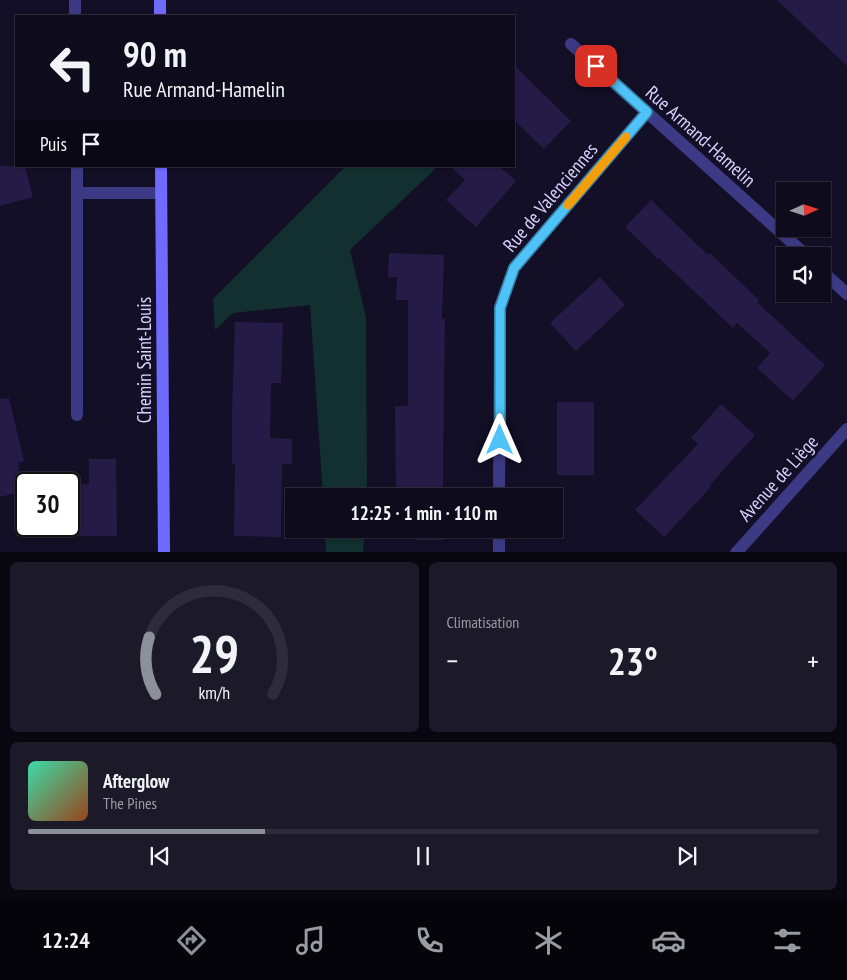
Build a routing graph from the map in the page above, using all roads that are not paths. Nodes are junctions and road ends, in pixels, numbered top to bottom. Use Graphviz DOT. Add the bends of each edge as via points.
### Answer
graph roads {
  1 [pos="75,0"];
  2 [pos="160,0"];
  3 [pos="75,15"];
  4 [pos="160,15"];
  5 [pos="571,44"];
  6 [pos="647,112"];
  7 [pos="77,167"];
  8 [pos="161,167"];
  9 [pos="161,192"];
  10 [pos="77,193"];
  11 [pos="796,247"];
  12 [pos="831,279"];
  13 [pos="847,294"];
  14 [pos="77,415"];
  15 [pos="847,429"];
  16 [pos="499,488"];
  17 [pos="499,538"];
  18 [pos="164,552"];
  19 [pos="499,552"];
  20 [pos="736,552"];
  1 -- 3 [label="street"];
  2 -- 4 [label="street"];
  5 -- 6 [label="street, Rue Armand-Hamelin"];
  6 -- 11 [label="street, Rue Armand-Hamelin"];
  6 -- 16 [label="street, Rue de Valenciennes" via="514,268 500,308"];
  7 -- 10 [label="street"];
  8 -- 9 [label="street, Chemin Saint-Louis"];
  9 -- 10 [label="street"];
  9 -- 18 [label="street, Chemin Saint-Louis"];
  10 -- 14 [label="street"];
  12 -- 13 [label="street"];
  15 -- 20 [label="street, Avenue de Liège"];
  17 -- 19 [label="street"];
}
